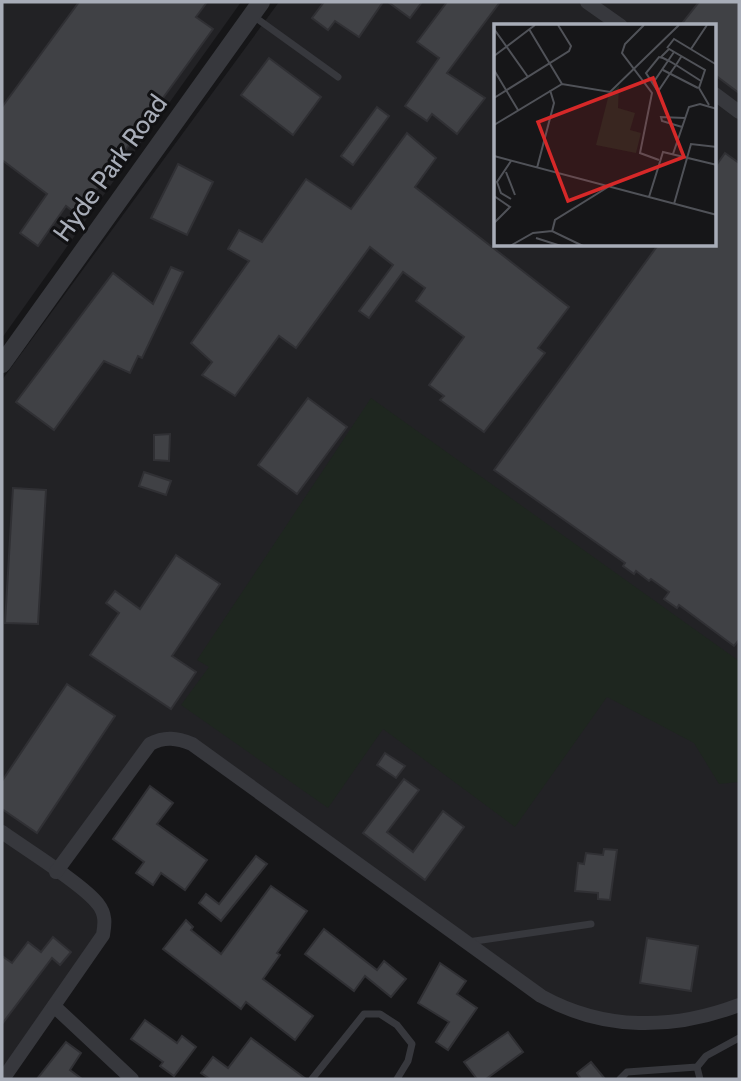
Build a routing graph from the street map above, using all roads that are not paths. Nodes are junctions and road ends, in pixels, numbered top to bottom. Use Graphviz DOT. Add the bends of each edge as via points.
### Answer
graph roads {
  1 [pos="587,2"];
  2 [pos="257,8"];
  3 [pos="618,24"];
  4 [pos="338,77"];
  5 [pos="716,95"];
  6 [pos="739,112"];
  7 [pos="2,364"];
  8 [pos="2,832"];
  9 [pos="56,872"];
  10 [pos="591,924"];
  11 [pos="467,942"];
  12 [pos="739,1005"];
  13 [pos="54,1006"];
  14 [pos="739,1038"];
  15 [pos="697,1066"];
  16 [pos="3,1079"];
  17 [pos="132,1079"];
  18 [pos="312,1079"];
  19 [pos="397,1079"];
  20 [pos="620,1079"];
  21 [pos="700,1079"];
  1 -- 3 [label="street"];
  2 -- 4 [label="lane"];
  2 -- 7 [label="street, Hyde Park Road"];
  5 -- 6 [label="street"];
  8 -- 9 [label="street"];
  9 -- 11 [label="street" via="150,744 159,739 181,740 279,804"];
  9 -- 13 [label="street" via="99,905 105,925 103,935"];
  10 -- 11 [label="lane"];
  11 -- 12 [label="street" via="541,996 563,1008 610,1020 678,1022"];
  13 -- 16 [label="street"];
  13 -- 17 [label="street"];
  14 -- 15 [label="lane"];
  15 -- 20 [label="lane" via="628,1072"];
  15 -- 21 [label="lane"];
  18 -- 19 [label="lane" via="359,1018 371,1013 397,1025 412,1044"];
}
